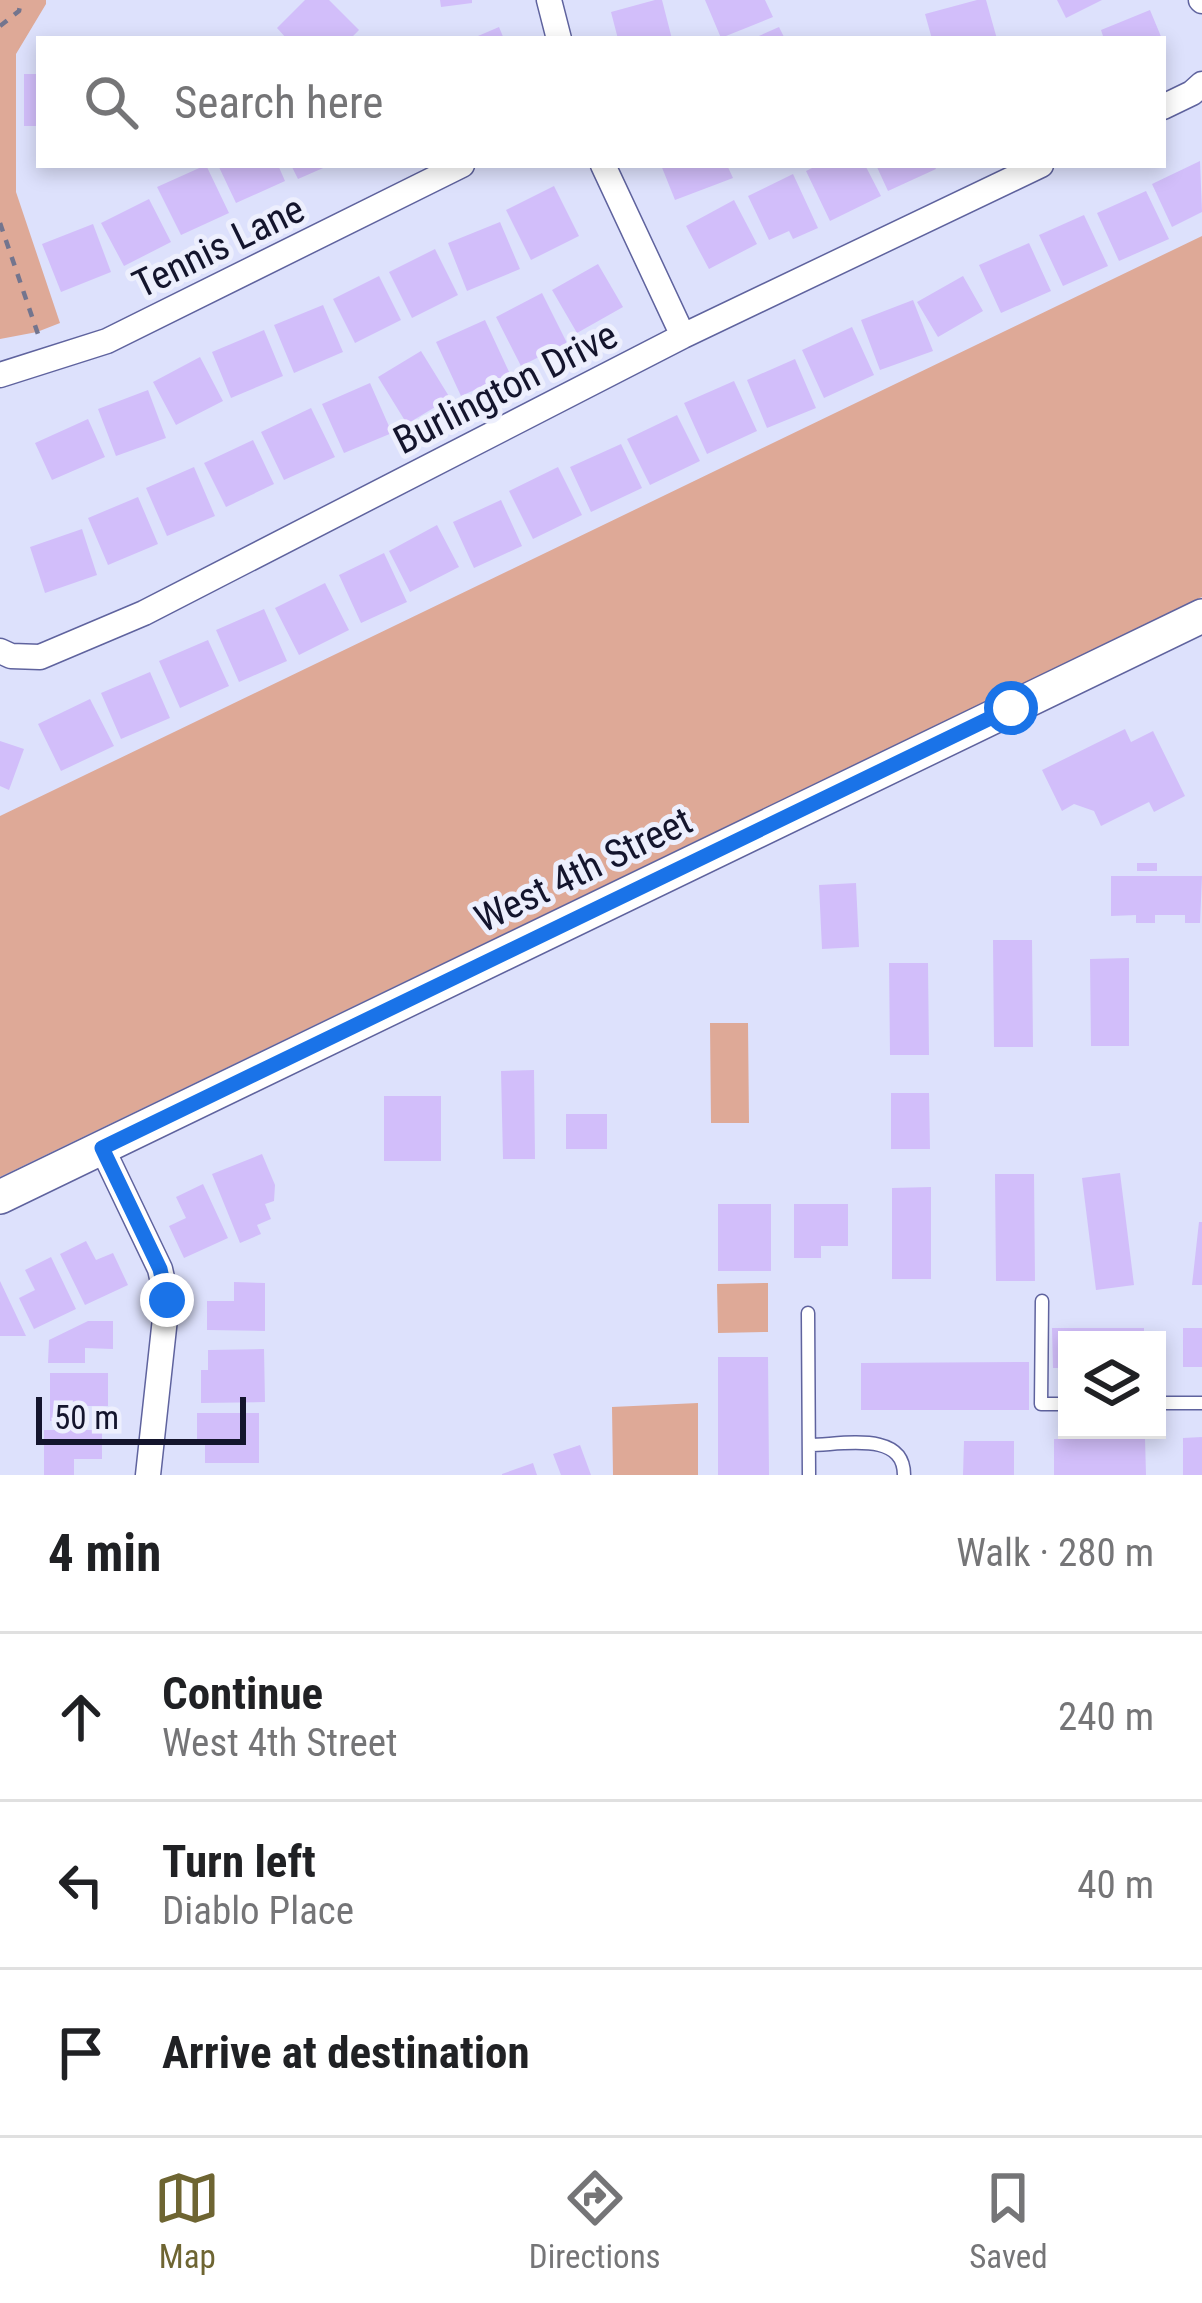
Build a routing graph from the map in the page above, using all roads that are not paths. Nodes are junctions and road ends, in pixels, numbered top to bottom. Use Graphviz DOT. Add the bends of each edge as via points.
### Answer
graph roads {
  1 [pos="549,0"];
  2 [pos="558,36"];
  3 [pos="1202,84"];
  4 [pos="1166,106"];
  5 [pos="456,168"];
  6 [pos="604,168"];
  7 [pos="1035,168"];
  8 [pos="682,336"];
  9 [pos="0,375"];
  10 [pos="1202,616"];
  11 [pos="0,651"];
  12 [pos="102,1148"];
  13 [pos="0,1197"];
  14 [pos="1042,1301"];
  15 [pos="808,1313"];
  16 [pos="1166,1403"];
  17 [pos="1202,1403"];
  18 [pos="1058,1404"];
  19 [pos="809,1445"];
  20 [pos="148,1475"];
  21 [pos="809,1475"];
  22 [pos="904,1475"];
  1 -- 2 [label="street"];
  3 -- 4 [label="street"];
  5 -- 9 [label="street, Tennis Lane" via="107,341"];
  6 -- 8 [label="street"];
  7 -- 8 [label="street, Burlington Drive"];
  8 -- 11 [label="street, Burlington Drive" via="144,613 40,657"];
  10 -- 12 [label="street, West 4th Street"];
  12 -- 13 [label="street, West 4th Street"];
  12 -- 20 [label="street" via="167,1300"];
  14 -- 18 [label="lane" via="1041,1404"];
  15 -- 19 [label="lane"];
  16 -- 17 [label="lane"];
  19 -- 21 [label="lane"];
  19 -- 22 [label="lane" via="884,1444 897,1451"];
}
